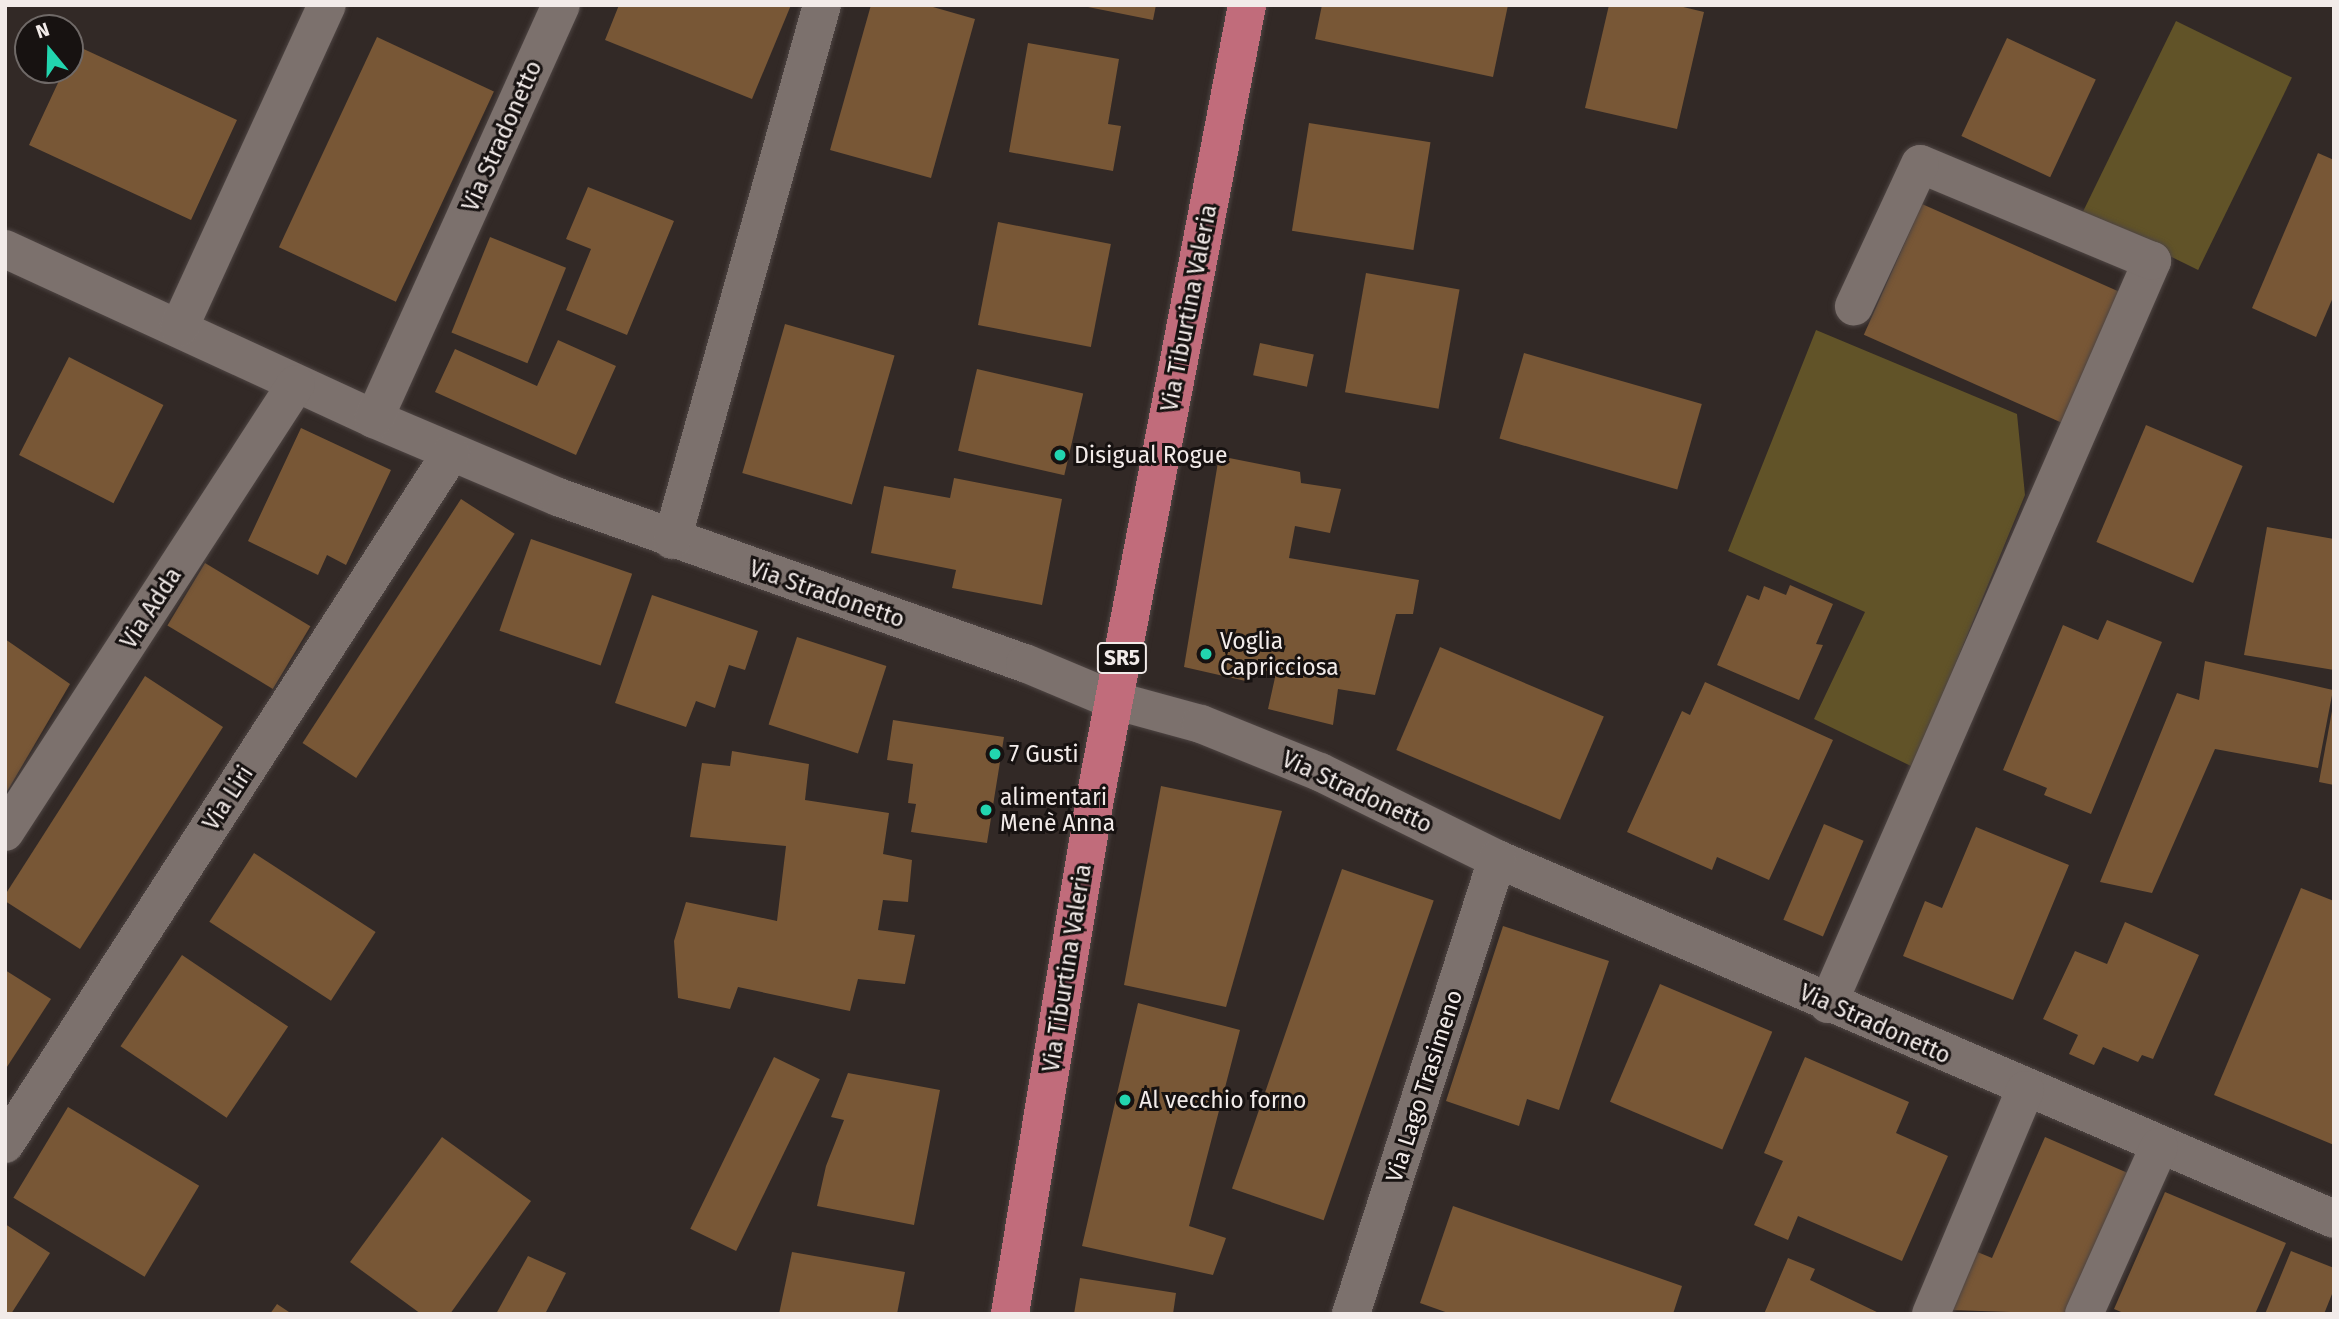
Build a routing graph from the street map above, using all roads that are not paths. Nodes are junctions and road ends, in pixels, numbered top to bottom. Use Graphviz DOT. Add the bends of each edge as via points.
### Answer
graph roads {
  1 [pos="327,5"];
  2 [pos="561,5"];
  3 [pos="822,5"];
  4 [pos="1247,5"];
  5 [pos="5,249"];
  6 [pos="1854,306"];
  7 [pos="179,328"];
  8 [pos="296,384"];
  9 [pos="374,419"];
  10 [pos="451,453"];
  11 [pos="672,540"];
  12 [pos="1113,700"];
  13 [pos="5,832"];
  14 [pos="1497,859"];
  15 [pos="1828,1004"];
  16 [pos="2025,1090"];
  17 [pos="5,1144"];
  18 [pos="2159,1147"];
  19 [pos="2334,1219"];
  20 [pos="1010,1314"];
  21 [pos="1351,1314"];
  22 [pos="1931,1314"];
  23 [pos="2084,1314"];
  1 -- 7 [label="street"];
  2 -- 9 [label="street, Via Stradonetto"];
  3 -- 11 [label="street"];
  4 -- 12 [label="main road, Via Tiburtina Valeria / SR5"];
  5 -- 7 [label="street, Via Stradonetto"];
  6 -- 15 [label="street" via="1920,164 2152,261"];
  7 -- 8 [label="street, Via Stradonetto"];
  8 -- 9 [label="street, Via Stradonetto"];
  8 -- 13 [label="street, Via Adda"];
  9 -- 10 [label="street, Via Stradonetto"];
  10 -- 11 [label="street, Via Stradonetto"];
  10 -- 17 [label="street, Via Liri"];
  11 -- 12 [label="street, Via Stradonetto" via="1025,663"];
  12 -- 14 [label="street, Via Stradonetto" via="1201,724 1292,761"];
  12 -- 20 [label="main road, Via Tiburtina Valeria / SR5"];
  14 -- 15 [label="street, Via Stradonetto"];
  14 -- 21 [label="street, Via Lago Trasimeno"];
  15 -- 16 [label="street, Via Stradonetto"];
  16 -- 18 [label="street, Via Stradonetto"];
  16 -- 22 [label="street"];
  18 -- 19 [label="street, Via Stradonetto"];
  18 -- 23 [label="street"];
}
